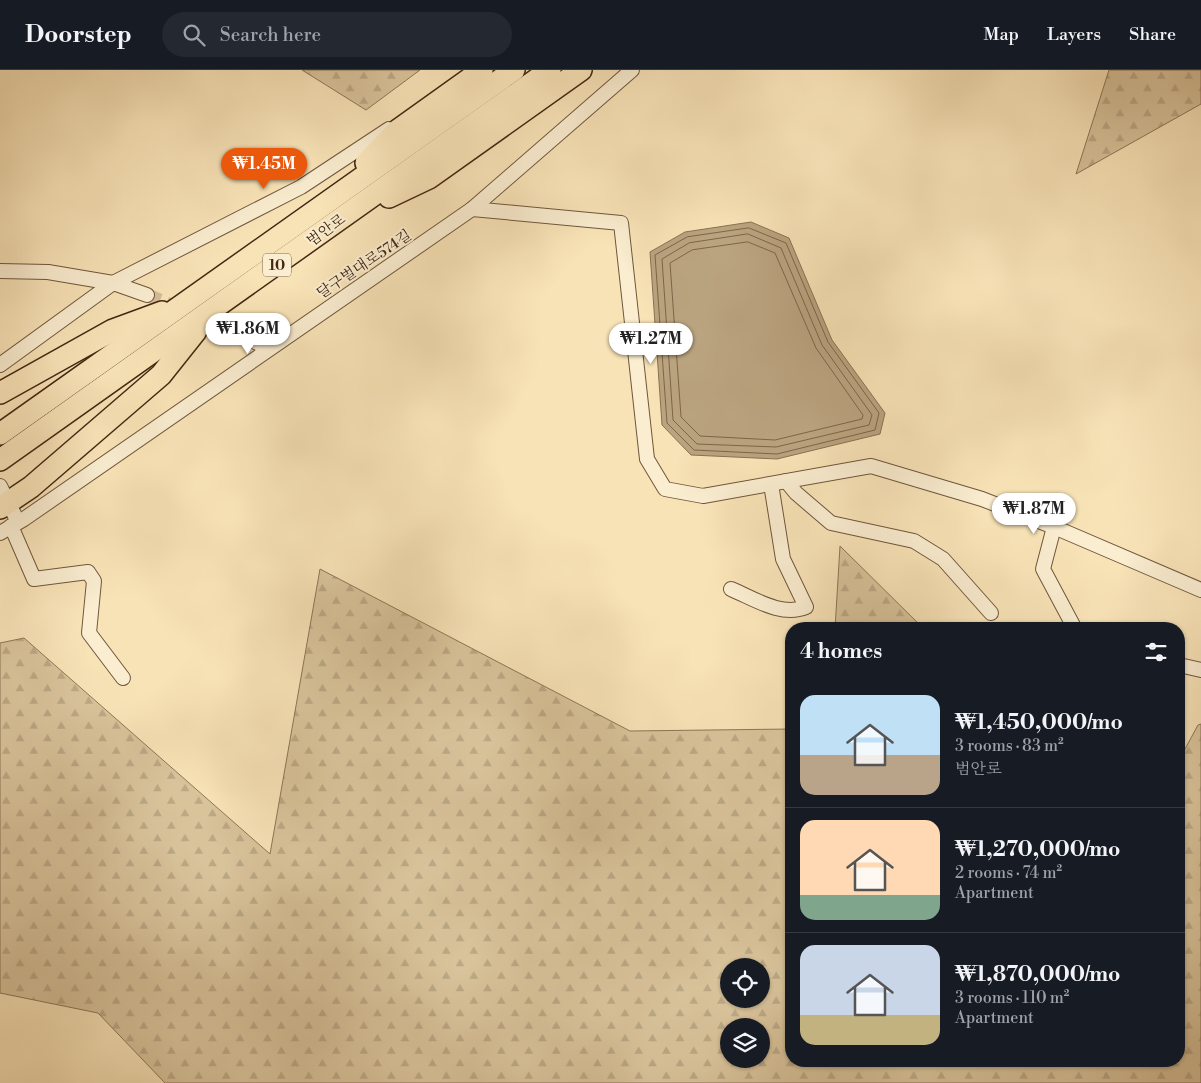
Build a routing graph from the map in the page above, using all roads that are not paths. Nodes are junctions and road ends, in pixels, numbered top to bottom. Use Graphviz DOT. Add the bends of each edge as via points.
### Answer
graph roads {
  1 [pos="481,70"];
  2 [pos="514,70"];
  3 [pos="550,70"];
  4 [pos="581,70"];
  5 [pos="632,70"];
  6 [pos="328,202"];
  7 [pos="472,209"];
  8 [pos="335,223"];
  9 [pos="0,271"];
  10 [pos="113,283"];
  11 [pos="147,295"];
  12 [pos="190,301"];
  13 [pos="210,312"];
  14 [pos="239,335"];
  15 [pos="269,348"];
  16 [pos="0,365"];
  17 [pos="0,393"];
  18 [pos="0,434"];
  19 [pos="1,459"];
  20 [pos="786,481"];
  21 [pos="771,484"];
  22 [pos="3,499"];
  23 [pos="10,527"];
  24 [pos="1054,527"];
  25 [pos="731,589"];
  26 [pos="1201,590"];
  27 [pos="990,613"];
  28 [pos="1071,622"];
  29 [pos="1185,667"];
  30 [pos="1201,670"];
  31 [pos="123,678"];
  1 -- 6 [label="highway" via="398,130"];
  1 -- 10 [label="street" via="301,187"];
  2 -- 6 [label="highway, 범안로 / 10"];
  3 -- 8 [label="highway, 범안로 / 10"];
  4 -- 8 [label="highway" via="429,178"];
  5 -- 7 [label="street, 달구벌대로574길"];
  6 -- 12 [label="highway, 범안로 / 10"];
  7 -- 15 [label="street, 달구벌대로574길"];
  7 -- 21 [label="street" via="621,223 647,459 665,489 684,493 703,496"];
  8 -- 13 [label="highway, 범안로 / 10"];
  9 -- 10 [label="street" via="48,272"];
  10 -- 11 [label="street"];
  10 -- 16 [label="street"];
  12 -- 17 [label="highway" via="113,330"];
  12 -- 18 [label="highway, 범안로 / 10"];
  13 -- 19 [label="highway, 범안로 / 10"];
  13 -- 22 [label="highway" via="161,375 78,448"];
  14 -- 15 [label="street"];
  15 -- 23 [label="street, 달구벌대로574길"];
  20 -- 21 [label="street"];
  20 -- 24 [label="street" via="871,466 982,499"];
  20 -- 27 [label="street" via="831,523 914,541 943,559"];
  21 -- 25 [label="street" via="783,559 806,607 785,612"];
  22 -- 23 [label="street"];
  23 -- 31 [label="street" via="34,579 88,572 94,581 89,633"];
  24 -- 26 [label="street"];
  24 -- 28 [label="street" via="1044,569"];
  29 -- 30 [label="street"];
}
